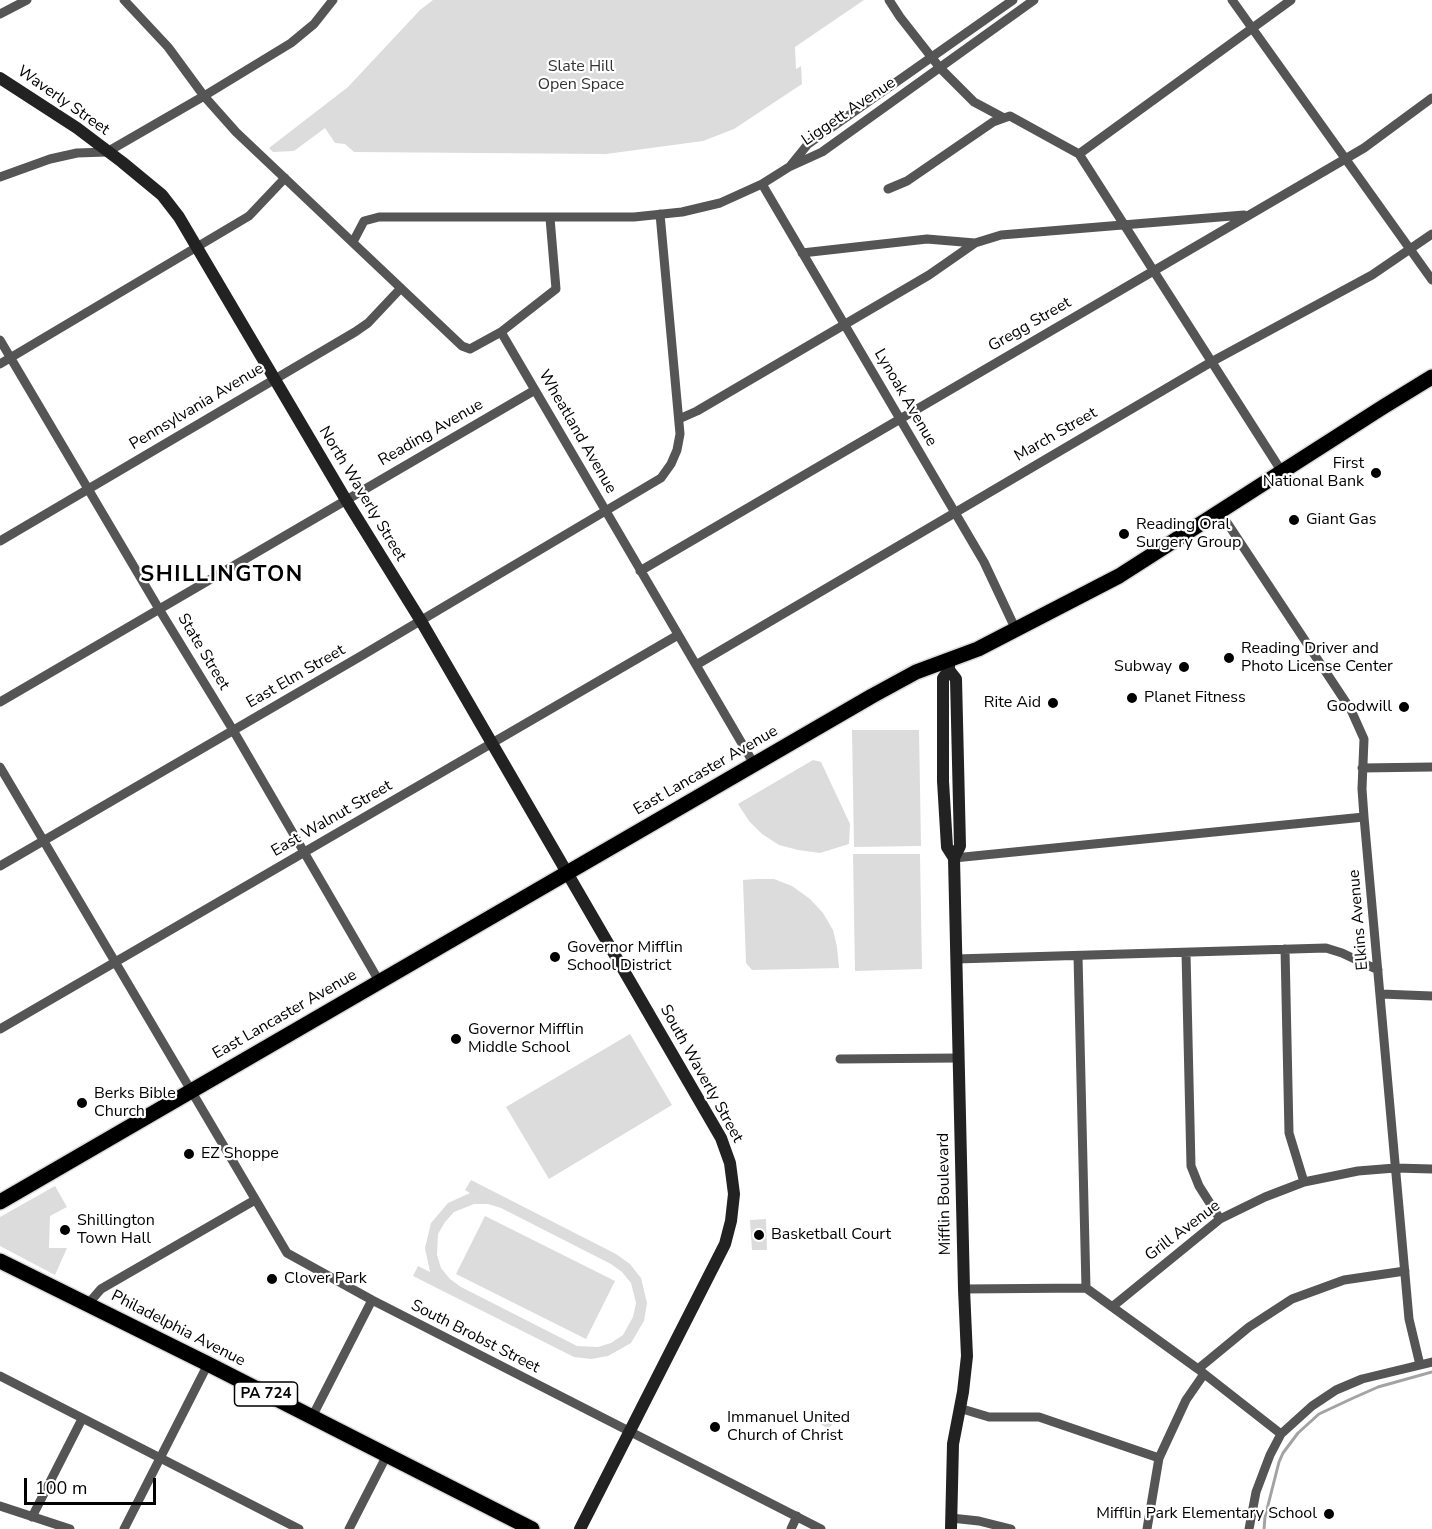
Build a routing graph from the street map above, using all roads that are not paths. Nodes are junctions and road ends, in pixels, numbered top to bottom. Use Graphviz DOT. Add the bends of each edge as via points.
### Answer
graph roads {
  1 [pos="27,0"];
  2 [pos="333,0"];
  3 [pos="889,0"];
  4 [pos="1012,0"];
  5 [pos="1034,0"];
  6 [pos="1232,0"];
  7 [pos="1291,0"];
  8 [pos="129,2"];
  9 [pos="0,14"];
  10 [pos="1252,28"];
  11 [pos="932,58"];
  12 [pos="940,68"];
  13 [pos="0,78"];
  14 [pos="204,96"];
  15 [pos="1432,98"];
  16 [pos="1004,118"];
  17 [pos="107,152"];
  18 [pos="1079,154"];
  19 [pos="1345,159"];
  20 [pos="789,167"];
  21 [pos="0,177"];
  22 [pos="285,178"];
  23 [pos="762,184"];
  24 [pos="888,189"];
  25 [pos="660,214"];
  26 [pos="1248,215"];
  27 [pos="550,218"];
  28 [pos="1124,224"];
  29 [pos="1432,234"];
  30 [pos="353,242"];
  31 [pos="975,243"];
  32 [pos="198,247"];
  33 [pos="1410,249"];
  34 [pos="802,253"];
  35 [pos="1154,270"];
  36 [pos="1432,280"];
  37 [pos="400,288"];
  38 [pos="845,326"];
  39 [pos="501,332"];
  40 [pos="0,340"];
  41 [pos="11,357"];
  42 [pos="1213,361"];
  43 [pos="0,364"];
  44 [pos="1432,377"];
  45 [pos="275,379"];
  46 [pos="535,390"];
  47 [pos="679,419"];
  48 [pos="900,419"];
  49 [pos="1282,472"];
  50 [pos="88,489"];
  51 [pos="346,500"];
  52 [pos="606,512"];
  53 [pos="955,512"];
  54 [pos="1220,512"];
  55 [pos="0,541"];
  56 [pos="640,571"];
  57 [pos="159,609"];
  58 [pos="421,621"];
  59 [pos="1016,630"];
  60 [pos="678,635"];
  61 [pos="696,665"];
  62 [pos="949,665"];
  63 [pos="0,702"];
  64 [pos="233,730"];
  65 [pos="491,743"];
  66 [pos="754,764"];
  67 [pos="0,767"];
  68 [pos="1432,767"];
  69 [pos="1362,768"];
  70 [pos="1364,817"];
  71 [pos="43,841"];
  72 [pos="304,853"];
  73 [pos="954,858"];
  74 [pos="0,866"];
  75 [pos="567,872"];
  76 [pos="1285,949"];
  77 [pos="1186,953"];
  78 [pos="1078,956"];
  79 [pos="956,959"];
  80 [pos="114,963"];
  81 [pos="1378,970"];
  82 [pos="379,981"];
  83 [pos="1381,994"];
  84 [pos="1432,996"];
  85 [pos="0,1029"];
  86 [pos="958,1058"];
  87 [pos="840,1059"];
  88 [pos="190,1090"];
  89 [pos="1395,1168"];
  90 [pos="1432,1168"];
  91 [pos="1304,1182"];
  92 [pos="255,1200"];
  93 [pos="0,1202"];
  94 [pos="1220,1219"];
  95 [pos="0,1261"];
  96 [pos="1405,1271"];
  97 [pos="1086,1287"];
  98 [pos="964,1289"];
  99 [pos="372,1300"];
  100 [pos="88,1304"];
  101 [pos="1112,1307"];
  102 [pos="1432,1362"];
  103 [pos="208,1364"];
  104 [pos="1420,1365"];
  105 [pos="1201,1372"];
  106 [pos="0,1376"];
  107 [pos="959,1408"];
  108 [pos="312,1417"];
  109 [pos="82,1419"];
  110 [pos="629,1432"];
  111 [pos="1281,1434"];
  112 [pos="387,1455"];
  113 [pos="160,1458"];
  114 [pos="1159,1458"];
  115 [pos="0,1506"];
  116 [pos="797,1516"];
  117 [pos="32,1517"];
  118 [pos="951,1524"];
  119 [pos="70,1529"];
  120 [pos="124,1529"];
  121 [pos="298,1529"];
  122 [pos="349,1529"];
  123 [pos="531,1529"];
  124 [pos="580,1529"];
  125 [pos="791,1529"];
  126 [pos="821,1529"];
  127 [pos="1011,1529"];
  128 [pos="1146,1529"];
  129 [pos="1249,1529"];
  1 -- 9 [label="street"];
  2 -- 14 [label="street" via="314,24 291,43"];
  3 -- 11 [label="street"];
  4 -- 11 [label="street, Liggett Avenue"];
  5 -- 12 [label="street, Liggett Avenue"];
  6 -- 10 [label="street"];
  7 -- 10 [label="street"];
  8 -- 14 [label="street"];
  10 -- 18 [label="street"];
  10 -- 19 [label="street"];
  11 -- 12 [label="street"];
  11 -- 20 [label="street, Liggett Avenue" via="808,144"];
  12 -- 16 [label="street" via="974,102"];
  12 -- 20 [label="street, Liggett Avenue" via="822,152"];
  13 -- 17 [label="street, Waverly Street"];
  14 -- 17 [label="street"];
  14 -- 22 [label="street"];
  15 -- 19 [label="street, Gregg Street"];
  16 -- 18 [label="street" via="1010,116"];
  16 -- 24 [label="street" via="907,181"];
  17 -- 21 [label="street" via="50,159"];
  17 -- 32 [label="street, North Waverly Street" via="162,195"];
  18 -- 28 [label="street"];
  19 -- 26 [label="street, Gregg Street"];
  19 -- 33 [label="street"];
  20 -- 23 [label="street"];
  22 -- 30 [label="street"];
  22 -- 32 [label="street" via="249,216"];
  23 -- 25 [label="street" via="720,202"];
  23 -- 34 [label="street, Lynoak Avenue"];
  25 -- 27 [label="street"];
  25 -- 47 [label="street, East Elm Street"];
  26 -- 28 [label="street"];
  26 -- 35 [label="street, Gregg Street"];
  27 -- 30 [label="street" via="379,217 364,221"];
  27 -- 39 [label="street" via="556,289"];
  28 -- 31 [label="street" via="1001,235"];
  28 -- 35 [label="street"];
  29 -- 33 [label="street, March Street"];
  30 -- 37 [label="street"];
  31 -- 34 [label="street" via="927,239"];
  31 -- 38 [label="street"];
  32 -- 41 [label="street"];
  32 -- 45 [label="street, North Waverly Street"];
  33 -- 36 [label="street"];
  33 -- 42 [label="street, March Street"];
  34 -- 38 [label="street, Lynoak Avenue"];
  35 -- 42 [label="street"];
  35 -- 48 [label="street, Gregg Street"];
  37 -- 39 [label="street" via="470,349"];
  37 -- 45 [label="street, Pennsylvania Avenue" via="368,323"];
  38 -- 47 [label="street"];
  38 -- 48 [label="street, Lynoak Avenue"];
  39 -- 46 [label="street, Wheatland Avenue"];
  40 -- 41 [label="street, State Street"];
  41 -- 43 [label="street"];
  41 -- 50 [label="street, State Street"];
  42 -- 49 [label="street"];
  42 -- 53 [label="street, March Street"];
  44 -- 49 [label="main road, East Lancaster Avenue"];
  45 -- 50 [label="street, Pennsylvania Avenue"];
  45 -- 51 [label="street, North Waverly Street"];
  46 -- 51 [label="street, Reading Avenue"];
  46 -- 52 [label="street, Wheatland Avenue"];
  47 -- 52 [label="street, East Elm Street" via="677,450 661,478"];
  48 -- 53 [label="street, Lynoak Avenue"];
  48 -- 56 [label="street, Gregg Street"];
  49 -- 54 [label="main road, East Lancaster Avenue"];
  50 -- 55 [label="street, Pennsylvania Avenue"];
  50 -- 57 [label="street, State Street"];
  51 -- 57 [label="street, Reading Avenue"];
  51 -- 58 [label="street, North Waverly Street"];
  52 -- 56 [label="street, Wheatland Avenue"];
  52 -- 58 [label="street, East Elm Street"];
  53 -- 59 [label="street, Lynoak Avenue"];
  53 -- 61 [label="street, March Street"];
  54 -- 59 [label="main road, East Lancaster Avenue" via="1119,576"];
  54 -- 69 [label="street, Elkins Avenue" via="1351,710 1364,739"];
  56 -- 60 [label="street, Wheatland Avenue"];
  57 -- 63 [label="street, Reading Avenue"];
  57 -- 64 [label="street, State Street"];
  58 -- 64 [label="street, East Elm Street"];
  58 -- 65 [label="street, North Waverly Street"];
  59 -- 62 [label="main road, East Lancaster Avenue"];
  60 -- 61 [label="street, Wheatland Avenue"];
  60 -- 65 [label="street, East Walnut Street"];
  61 -- 66 [label="street, Wheatland Avenue"];
  62 -- 66 [label="main road, East Lancaster Avenue" via="916,672"];
  62 -- 73 [label="street, Mifflin Boulevard" via="956,679 960,846"];
  64 -- 71 [label="street, East Elm Street"];
  64 -- 72 [label="street, State Street"];
  65 -- 72 [label="street, East Walnut Street"];
  65 -- 75 [label="street, North Waverly Street"];
  66 -- 75 [label="main road, East Lancaster Avenue"];
  67 -- 71 [label="street, South Brobst Street"];
  68 -- 69 [label="street"];
  69 -- 70 [label="street, Elkins Avenue"];
  70 -- 73 [label="street"];
  70 -- 81 [label="street, Elkins Avenue"];
  71 -- 74 [label="street, East Elm Street"];
  71 -- 80 [label="street, South Brobst Street"];
  72 -- 80 [label="street, East Walnut Street"];
  72 -- 82 [label="street, State Street"];
  73 -- 79 [label="street, Mifflin Boulevard"];
  75 -- 82 [label="main road, East Lancaster Avenue"];
  75 -- 110 [label="street, South Waverly Street" via="714,1124 732,1177 733,1208 725,1244"];
  76 -- 77 [label="street"];
  76 -- 81 [label="street" via="1326,948"];
  76 -- 91 [label="street" via="1289,1133"];
  77 -- 78 [label="street"];
  77 -- 94 [label="street" via="1191,1166"];
  78 -- 79 [label="street"];
  78 -- 97 [label="street"];
  79 -- 86 [label="street, Mifflin Boulevard"];
  80 -- 85 [label="street, East Walnut Street"];
  80 -- 88 [label="street, South Brobst Street"];
  81 -- 83 [label="street, Elkins Avenue"];
  82 -- 88 [label="main road, East Lancaster Avenue"];
  83 -- 84 [label="street"];
  83 -- 89 [label="street, Elkins Avenue"];
  86 -- 87 [label="street"];
  86 -- 98 [label="street, Mifflin Boulevard"];
  88 -- 92 [label="street, South Brobst Street"];
  88 -- 93 [label="main road, East Lancaster Avenue"];
  89 -- 90 [label="street, Grill Avenue"];
  89 -- 91 [label="street, Grill Avenue"];
  89 -- 96 [label="street, Elkins Avenue"];
  91 -- 94 [label="street, Grill Avenue"];
  92 -- 99 [label="street, South Brobst Street" via="287,1253"];
  92 -- 100 [label="street" via="101,1289"];
  94 -- 101 [label="street, Grill Avenue"];
  95 -- 100 [label="main road, Philadelphia Avenue / PA 724"];
  96 -- 104 [label="street, Elkins Avenue" via="1409,1319"];
  96 -- 105 [label="street" via="1344,1280 1303,1294 1249,1327"];
  97 -- 98 [label="street"];
  97 -- 101 [label="street"];
  98 -- 107 [label="street, Mifflin Boulevard" via="968,1356"];
  99 -- 108 [label="street"];
  99 -- 110 [label="street, South Brobst Street"];
  100 -- 103 [label="main road, Philadelphia Avenue / PA 724"];
  101 -- 105 [label="street"];
  102 -- 104 [label="street"];
  103 -- 108 [label="main road, Philadelphia Avenue / PA 724"];
  103 -- 113 [label="street"];
  104 -- 111 [label="street" via="1375,1375 1336,1390"];
  105 -- 111 [label="street"];
  105 -- 114 [label="street"];
  106 -- 109 [label="street"];
  107 -- 114 [label="street" via="989,1417 1039,1417"];
  107 -- 118 [label="street, Mifflin Boulevard" via="953,1444"];
  108 -- 112 [label="main road, Philadelphia Avenue / PA 724"];
  109 -- 113 [label="street"];
  109 -- 117 [label="street"];
  110 -- 116 [label="street, South Brobst Street"];
  110 -- 124 [label="street, South Waverly Street"];
  111 -- 129 [label="street" via="1260,1479"];
  112 -- 122 [label="street"];
  112 -- 123 [label="main road, Philadelphia Avenue / PA 724"];
  113 -- 120 [label="street"];
  113 -- 121 [label="street"];
  114 -- 128 [label="street"];
  115 -- 117 [label="street"];
  116 -- 125 [label="street"];
  116 -- 126 [label="street, South Brobst Street"];
  117 -- 119 [label="street"];
  118 -- 127 [label="street" via="979,1521"];
}
